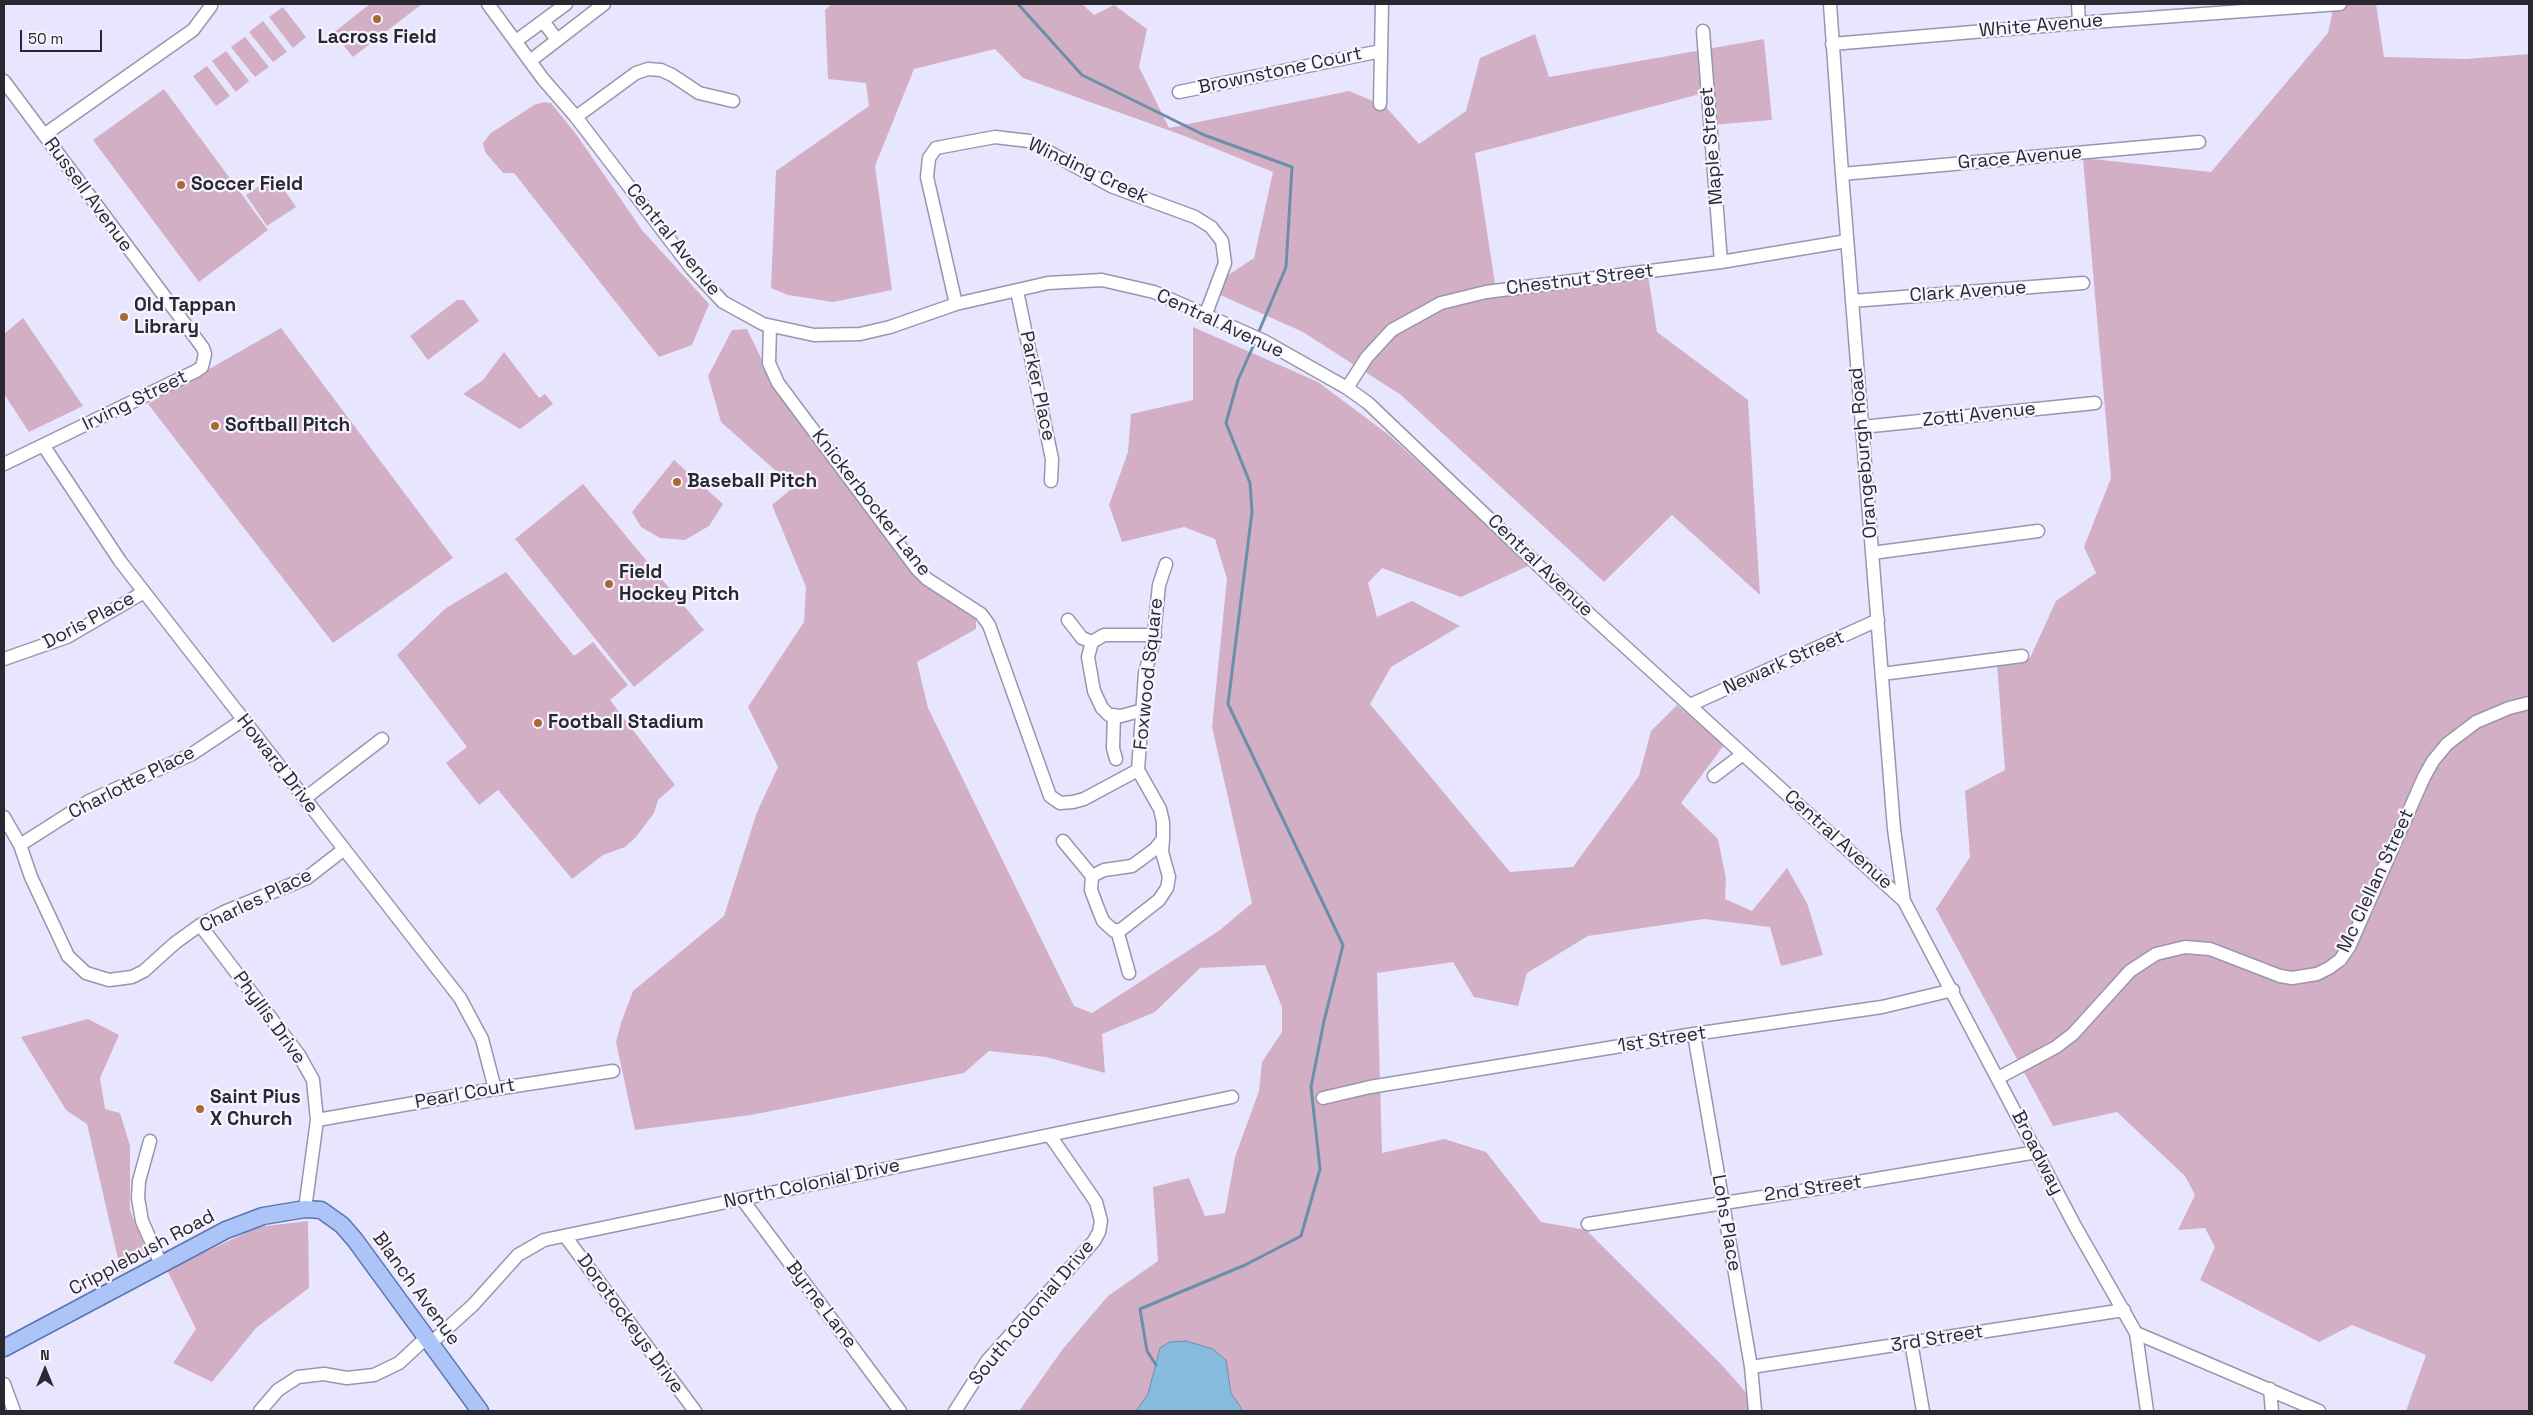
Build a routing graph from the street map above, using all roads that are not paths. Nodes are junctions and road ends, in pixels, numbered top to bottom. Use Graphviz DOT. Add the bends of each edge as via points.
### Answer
graph roads {
  1 [pos="488,4"];
  2 [pos="566,4"];
  3 [pos="604,4"];
  4 [pos="1382,4"];
  5 [pos="1830,4"];
  6 [pos="2078,4"];
  7 [pos="2340,4"];
  8 [pos="211,6"];
  9 [pos="543,21"];
  10 [pos="2079,22"];
  11 [pos="1703,31"];
  12 [pos="557,40"];
  13 [pos="516,41"];
  14 [pos="1832,44"];
  15 [pos="1381,50"];
  16 [pos="530,61"];
  17 [pos="4,81"];
  18 [pos="1179,92"];
  19 [pos="733,101"];
  20 [pos="1380,104"];
  21 [pos="576,117"];
  22 [pos="44,135"];
  23 [pos="2199,142"];
  24 [pos="1842,174"];
  25 [pos="1847,241"];
  26 [pos="1721,262"];
  27 [pos="2083,283"];
  28 [pos="1017,290"];
  29 [pos="1852,301"];
  30 [pos="956,304"];
  31 [pos="172,308"];
  32 [pos="1205,316"];
  33 [pos="770,326"];
  34 [pos="1348,388"];
  35 [pos="2095,403"];
  36 [pos="1862,427"];
  37 [pos="43,445"];
  38 [pos="4,464"];
  39 [pos="1051,481"];
  40 [pos="2038,531"];
  41 [pos="1872,552"];
  42 [pos="1166,564"];
  43 [pos="144,592"];
  44 [pos="1068,620"];
  45 [pos="1878,620"];
  46 [pos="1155,635"];
  47 [pos="1092,642"];
  48 [pos="2022,656"];
  49 [pos="4,659"];
  50 [pos="1882,674"];
  51 [pos="2529,703"];
  52 [pos="1690,705"];
  53 [pos="1143,710"];
  54 [pos="1114,715"];
  55 [pos="243,720"];
  56 [pos="382,738"];
  57 [pos="1743,754"];
  58 [pos="1116,758"];
  59 [pos="1138,770"];
  60 [pos="1714,776"];
  61 [pos="304,799"];
  62 [pos="4,817"];
  63 [pos="1163,839"];
  64 [pos="1063,841"];
  65 [pos="20,845"];
  66 [pos="343,850"];
  67 [pos="1092,876"];
  68 [pos="1904,901"];
  69 [pos="200,925"];
  70 [pos="1117,930"];
  71 [pos="1129,973"];
  72 [pos="1952,990"];
  73 [pos="1694,1034"];
  74 [pos="613,1071"];
  75 [pos="1998,1078"];
  76 [pos="495,1089"];
  77 [pos="1232,1097"];
  78 [pos="1323,1098"];
  79 [pos="317,1120"];
  80 [pos="1050,1137"];
  81 [pos="150,1141"];
  82 [pos="2037,1152"];
  83 [pos="742,1199"];
  84 [pos="1723,1202"];
  85 [pos="305,1209"];
  86 [pos="1588,1224"];
  87 [pos="565,1236"];
  88 [pos="161,1264"];
  89 [pos="2124,1310"];
  90 [pos="2136,1333"];
  91 [pos="428,1340"];
  92 [pos="1911,1342"];
  93 [pos="4,1348"];
  94 [pos="1751,1367"];
  95 [pos="4,1384"];
  96 [pos="2270,1389"];
  97 [pos="263,1410"];
  98 [pos="14,1411"];
  99 [pos="480,1411"];
  100 [pos="694,1411"];
  101 [pos="900,1411"];
  102 [pos="955,1411"];
  103 [pos="1755,1411"];
  104 [pos="1923,1411"];
  105 [pos="2147,1411"];
  106 [pos="2272,1411"];
  107 [pos="2319,1411"];
  1 -- 13 [label="street, Central Avenue"];
  2 -- 9 [label="street"];
  3 -- 12 [label="street"];
  4 -- 15 [label="street"];
  5 -- 14 [label="street, Orangeburgh Road"];
  6 -- 10 [label="street"];
  7 -- 10 [label="street, White Avenue"];
  8 -- 22 [label="street" via="193,30"];
  9 -- 12 [label="street"];
  9 -- 13 [label="street"];
  10 -- 14 [label="street, White Avenue"];
  11 -- 26 [label="street, Maple Street"];
  12 -- 16 [label="street"];
  13 -- 16 [label="street, Central Avenue"];
  14 -- 24 [label="street, Orangeburgh Road"];
  15 -- 18 [label="street, Brownstone Court"];
  15 -- 20 [label="street"];
  16 -- 21 [label="street, Central Avenue"];
  17 -- 22 [label="street, Russell Avenue"];
  19 -- 21 [label="street" via="699,93 672,75 648,69 636,73"];
  21 -- 33 [label="street, Central Avenue" via="707,286 723,302"];
  22 -- 31 [label="street, Russell Avenue"];
  23 -- 24 [label="street, Grace Avenue"];
  24 -- 25 [label="street, Orangeburgh Road"];
  25 -- 26 [label="street, Chestnut Street"];
  25 -- 29 [label="street, Orangeburgh Road"];
  26 -- 34 [label="street, Chestnut Street" via="1486,292 1441,303 1392,330 1367,357"];
  27 -- 29 [label="street, Clark Avenue"];
  28 -- 30 [label="street, Central Avenue"];
  28 -- 32 [label="street, Central Avenue" via="1048,283 1102,280 1154,292"];
  28 -- 39 [label="street, Parker Place" via="1052,459"];
  29 -- 36 [label="street, Orangeburgh Road"];
  30 -- 32 [label="street, Winding Creek" via="926,177 929,158 936,148 995,137 1029,141 1111,186 1196,217 1211,227 1222,241 1225,263"];
  30 -- 33 [label="street, Central Avenue" via="860,334 814,335"];
  31 -- 37 [label="street, Irving Street" via="203,348 202,366"];
  32 -- 34 [label="street, Central Avenue" via="1264,341"];
  33 -- 59 [label="street, Knickerbocker Lane" via="769,363 778,383 917,569 981,614 989,625 1050,796 1060,803 1084,799"];
  34 -- 52 [label="street, Central Avenue" via="1368,403 1586,611"];
  35 -- 36 [label="street, Zotti Avenue"];
  36 -- 41 [label="street, Orangeburgh Road"];
  37 -- 38 [label="street, Irving Street"];
  37 -- 43 [label="street, Howard Drive" via="95,526"];
  40 -- 41 [label="street"];
  41 -- 45 [label="street, Orangeburgh Road"];
  42 -- 46 [label="street, Foxwood Square" via="1159,585"];
  43 -- 49 [label="street, Doris Place" via="67,637"];
  43 -- 55 [label="street, Howard Drive"];
  44 -- 47 [label="street" via="1082,638"];
  45 -- 50 [label="street, Orangeburgh Road"];
  45 -- 52 [label="street, Newark Street"];
  46 -- 47 [label="street" via="1104,636"];
  46 -- 53 [label="street, Foxwood Square" via="1145,673"];
  47 -- 54 [label="street" via="1088,657 1094,691 1102,708 1109,715"];
  48 -- 50 [label="street"];
  50 -- 68 [label="street, Orangeburgh Road" via="1894,829"];
  51 -- 75 [label="street, Mc Clellan Street" via="2476,722 2447,744 2434,760 2350,947 2329,968 2311,976 2292,978 2210,949 2184,947 2156,954 2130,971 2073,1034 2056,1047"];
  52 -- 57 [label="street, Central Avenue"];
  53 -- 54 [label="street"];
  53 -- 59 [label="street, Foxwood Square"];
  54 -- 58 [label="street" via="1113,748"];
  55 -- 61 [label="street, Howard Drive"];
  55 -- 65 [label="street, Charlotte Place" via="192,754 90,801"];
  56 -- 61 [label="street"];
  57 -- 60 [label="street"];
  57 -- 68 [label="street, Central Avenue"];
  59 -- 63 [label="street, Foxwood Square" via="1160,809"];
  61 -- 66 [label="street, Howard Drive"];
  62 -- 65 [label="street, Charles Place"];
  63 -- 67 [label="street" via="1132,866 1104,870"];
  63 -- 70 [label="street" via="1162,852 1169,877 1167,888 1159,900"];
  64 -- 67 [label="street"];
  65 -- 69 [label="street, Charles Place" via="31,877 68,956 96,978 122,980 138,974"];
  66 -- 69 [label="street, Charles Place" via="307,878"];
  66 -- 76 [label="street, Howard Drive" via="460,998 482,1039"];
  67 -- 70 [label="street" via="1091,890 1103,921"];
  68 -- 72 [label="street, Broadway"];
  69 -- 79 [label="street, Phyllis Drive" via="299,1056 313,1080"];
  70 -- 71 [label="street"];
  72 -- 73 [label="street, 1st Street" via="1882,1007"];
  72 -- 75 [label="street, Broadway"];
  73 -- 78 [label="street, 1st Street" via="1370,1087"];
  73 -- 84 [label="street, Lohs Place"];
  74 -- 76 [label="street, Pearl Court"];
  75 -- 82 [label="street, Broadway"];
  76 -- 79 [label="street, Pearl Court"];
  77 -- 80 [label="street, North Colonial Drive"];
  79 -- 85 [label="street, Phyllis Drive"];
  80 -- 83 [label="street, North Colonial Drive"];
  80 -- 102 [label="street, South Colonial Drive" via="1096,1202 1101,1221 1099,1232 987,1361"];
  81 -- 88 [label="street" via="139,1181 138,1198 142,1221"];
  82 -- 84 [label="street, 2nd Street"];
  82 -- 89 [label="street, Broadway"];
  83 -- 87 [label="street, North Colonial Drive"];
  83 -- 101 [label="street, Byrne Lane"];
  84 -- 86 [label="street, 2nd Street"];
  84 -- 94 [label="street, Lohs Place"];
  85 -- 88 [label="main road, Cripplebush Road" via="245,1222"];
  85 -- 91 [label="main road, Blanch Avenue" via="321,1210 342,1225"];
  87 -- 91 [label="street, North Colonial Drive" via="544,1240 518,1255 474,1305"];
  87 -- 100 [label="street, Dorotockeys Drive"];
  88 -- 93 [label="main road, Cripplebush Road"];
  89 -- 90 [label="street, Broadway"];
  89 -- 92 [label="street, 3rd Street"];
  90 -- 96 [label="street"];
  90 -- 105 [label="street, Broadway"];
  91 -- 97 [label="street, North Colonial Drive" via="399,1363 374,1375 298,1377 278,1390"];
  91 -- 99 [label="main road, Blanch Avenue"];
  92 -- 94 [label="street, 3rd Street"];
  92 -- 104 [label="street"];
  94 -- 103 [label="street, Lohs Place"];
  95 -- 98 [label="street"];
  96 -- 106 [label="street"];
  96 -- 107 [label="street"];
}
